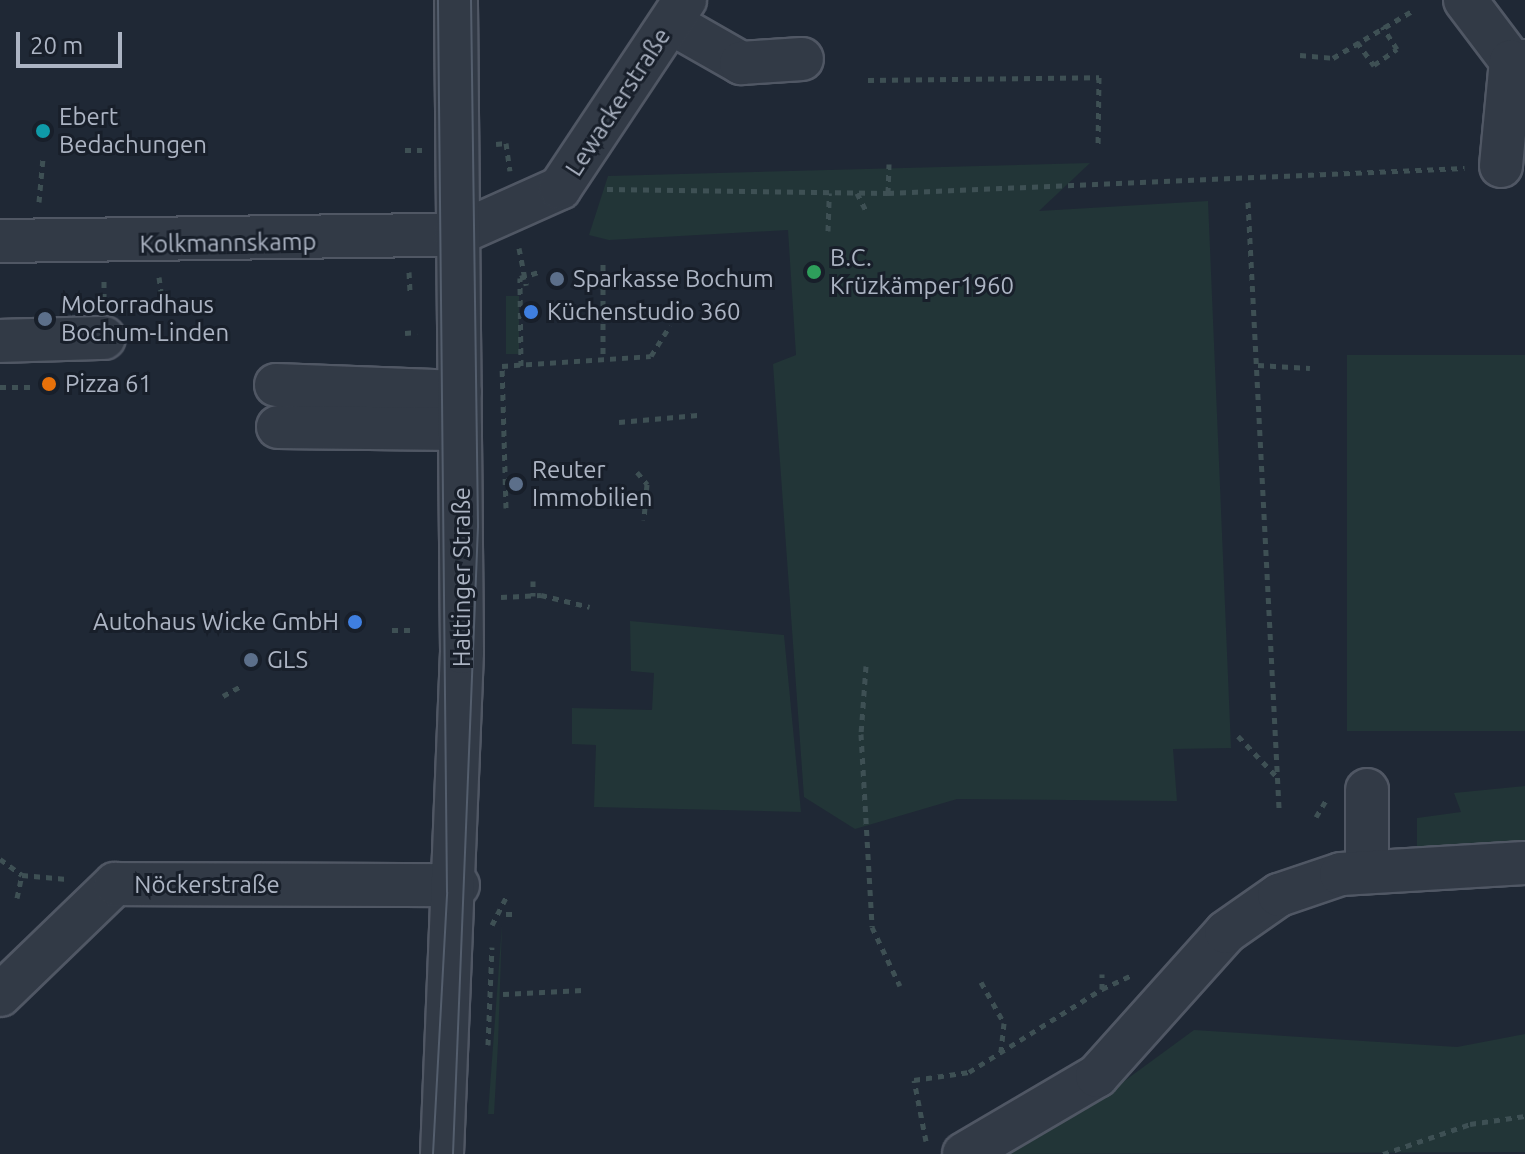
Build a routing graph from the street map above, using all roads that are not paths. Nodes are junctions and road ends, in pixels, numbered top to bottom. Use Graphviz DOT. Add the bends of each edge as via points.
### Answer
graph roads {
  1 [pos="456,0"];
  2 [pos="1465,0"];
  3 [pos="678,12"];
  4 [pos="802,59"];
  5 [pos="1518,61"];
  6 [pos="1501,166"];
  7 [pos="455,235"];
  8 [pos="0,241"];
  9 [pos="104,338"];
  10 [pos="0,341"];
  11 [pos="276,385"];
  12 [pos="460,411"];
  13 [pos="278,427"];
  14 [pos="1367,790"];
  15 [pos="1525,863"];
  16 [pos="1367,872"];
  17 [pos="458,885"];
  18 [pos="0,995"];
  19 [pos="442,1154"];
  20 [pos="964,1154"];
  1 -- 7 [label="street, Hattinger Straße"];
  2 -- 5 [label="street"];
  3 -- 4 [label="street" via="741,63"];
  3 -- 7 [label="street, Lewackerstraße" via="560,188"];
  5 -- 6 [label="street"];
  7 -- 8 [label="street, Kolkmannskamp"];
  7 -- 12 [label="street, Hattinger Straße"];
  9 -- 10 [label="street"];
  11 -- 12 [label="street"];
  12 -- 13 [label="street"];
  12 -- 17 [label="street, Hattinger Straße"];
  14 -- 16 [label="street"];
  15 -- 16 [label="street"];
  16 -- 20 [label="street" via="1308,881 1247,914 1097,1076"];
  17 -- 18 [label="street, Nöckerstraße" via="115,884"];
  17 -- 19 [label="street, Hattinger Straße"];
}
